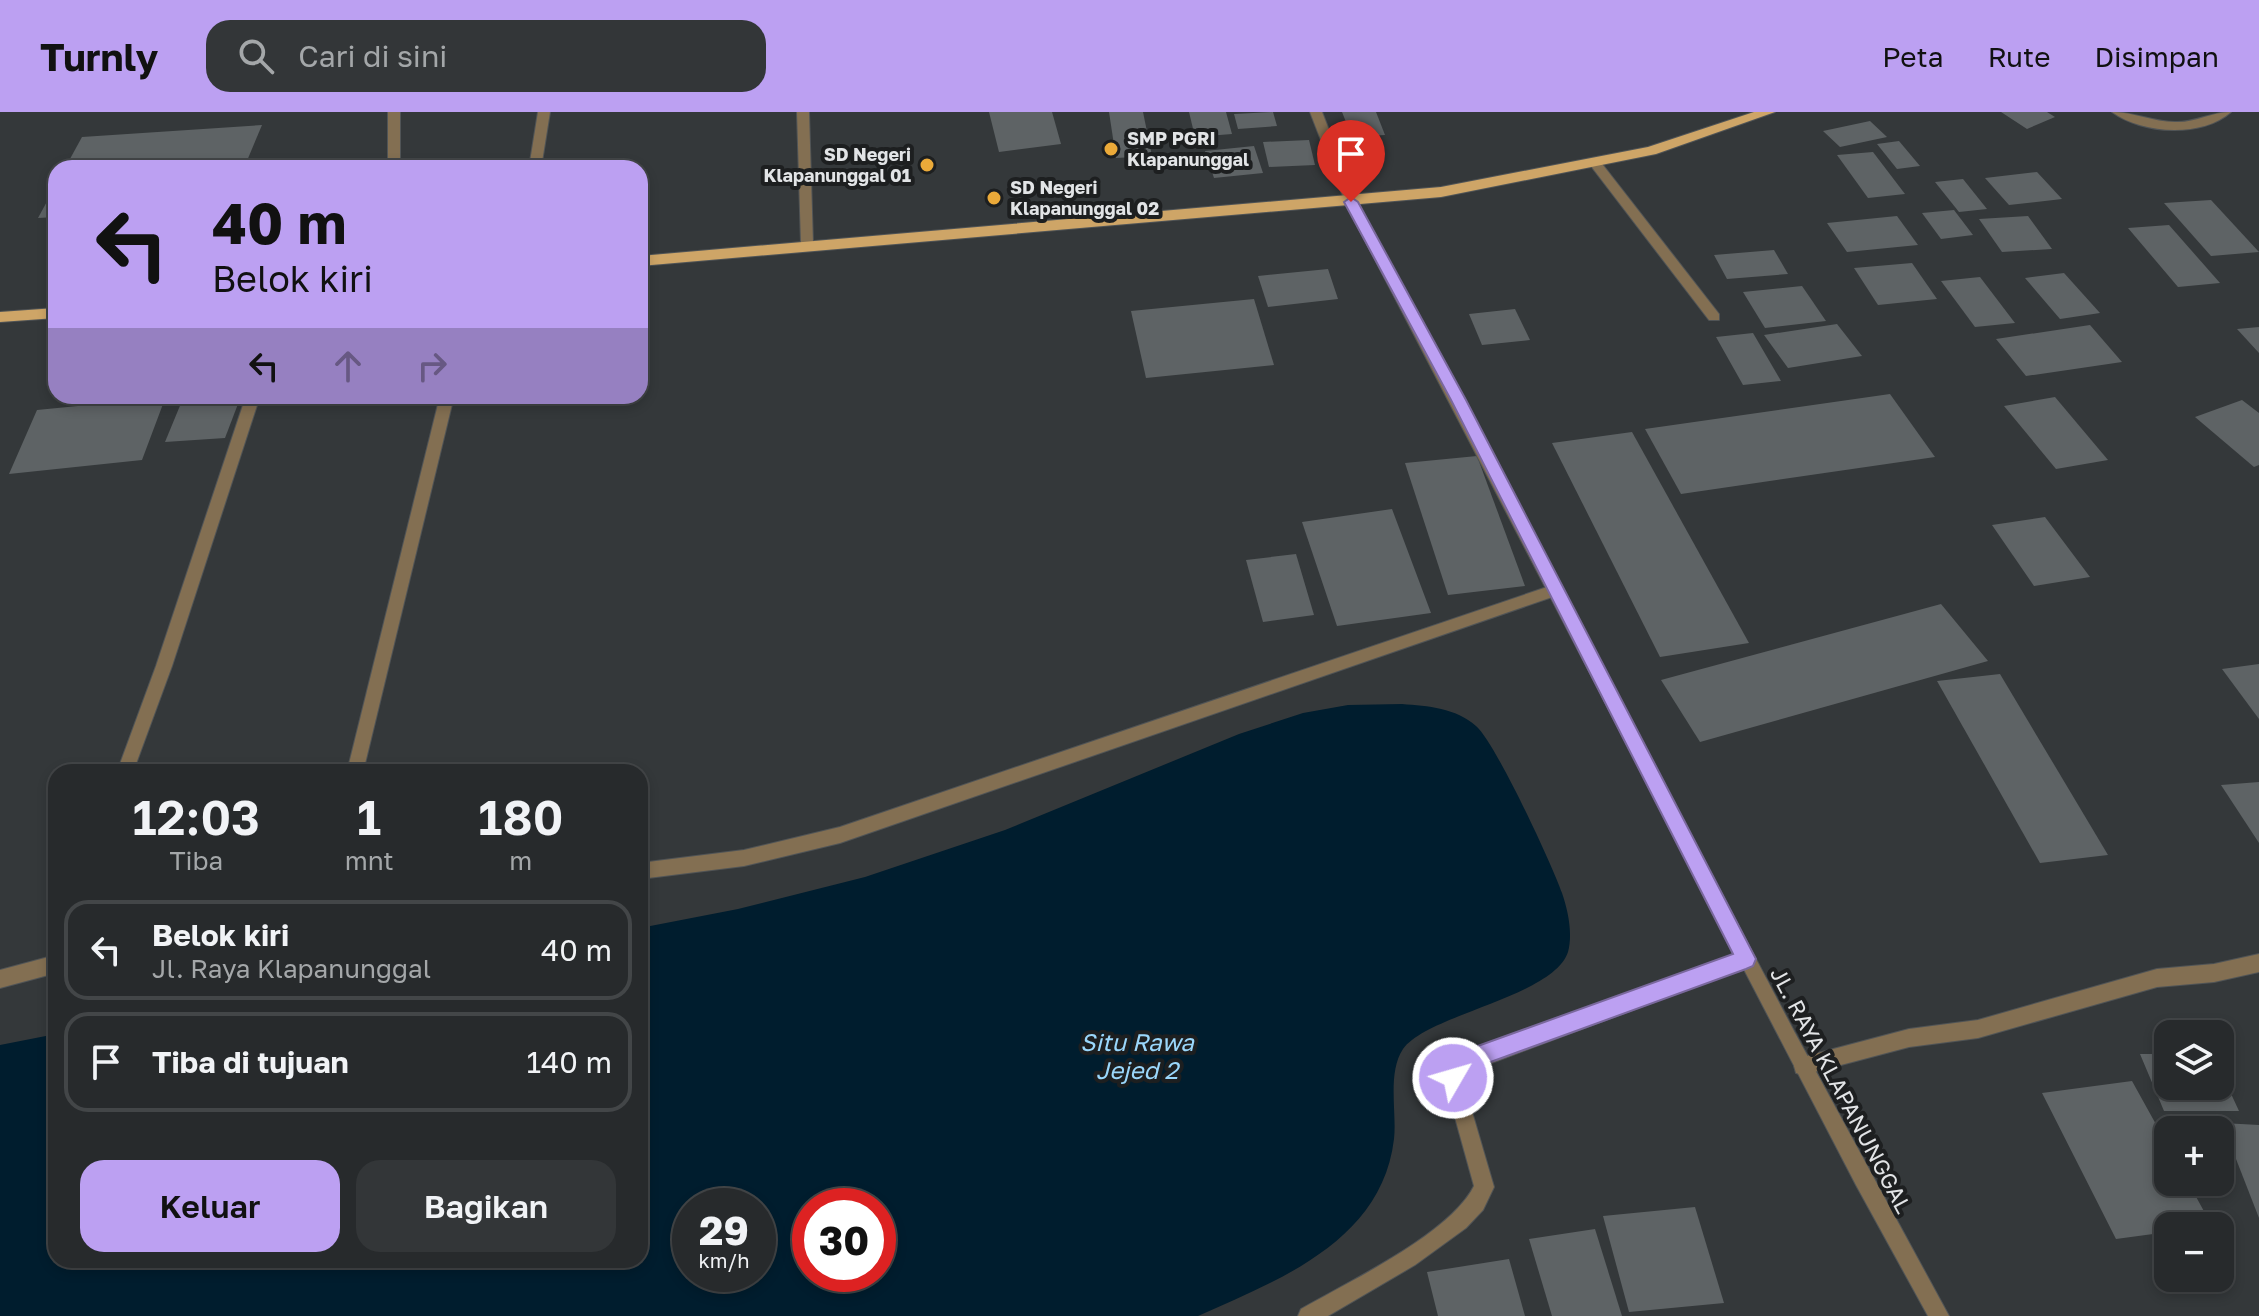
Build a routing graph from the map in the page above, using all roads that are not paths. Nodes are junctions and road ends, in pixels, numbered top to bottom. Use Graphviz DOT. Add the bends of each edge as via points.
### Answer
graph roads {
  1 [pos="394,112"];
  2 [pos="544,112"];
  3 [pos="803,112"];
  4 [pos="1316,112"];
  5 [pos="1768,112"];
  6 [pos="2118,112"];
  7 [pos="2225,112"];
  8 [pos="394,160"];
  9 [pos="536,160"];
  10 [pos="1595,163"];
  11 [pos="1351,202"];
  12 [pos="807,244"];
  13 [pos="648,260"];
  14 [pos="48,314"];
  15 [pos="0,317"];
  16 [pos="1714,317"];
  17 [pos="250,404"];
  18 [pos="445,404"];
  19 [pos="1556,590"];
  20 [pos="128,764"];
  21 [pos="357,764"];
  22 [pos="648,870"];
  23 [pos="1746,959"];
  24 [pos="2259,963"];
  25 [pos="48,964"];
  26 [pos="0,979"];
  27 [pos="1803,1066"];
  28 [pos="1308,1316"];
  29 [pos="1939,1316"];
  1 -- 8 [label="street"];
  2 -- 9 [label="street"];
  3 -- 12 [label="street"];
  4 -- 11 [label="street, JL. RAYA KLAPANUNGGAL"];
  5 -- 10 [label="main road" via="1651,151"];
  6 -- 7 [label="street" via="2174,127 2209,123"];
  10 -- 11 [label="main road" via="1441,192"];
  10 -- 16 [label="street"];
  11 -- 12 [label="main road"];
  11 -- 19 [label="street, JL. RAYA KLAPANUNGGAL"];
  12 -- 13 [label="main road"];
  14 -- 15 [label="main road"];
  17 -- 20 [label="street"];
  18 -- 21 [label="street"];
  19 -- 22 [label="street" via="840,835 744,858"];
  19 -- 23 [label="street, JL. RAYA KLAPANUNGGAL"];
  23 -- 27 [label="street, JL. RAYA KLAPANUNGGAL"];
  23 -- 28 [label="street" via="1467,1063 1453,1078 1484,1187 1482,1201 1457,1226"];
  24 -- 27 [label="street" via="2157,978 1978,1029 1909,1038"];
  25 -- 26 [label="street"];
  27 -- 29 [label="street, JL. RAYA KLAPANUNGGAL"];
}
